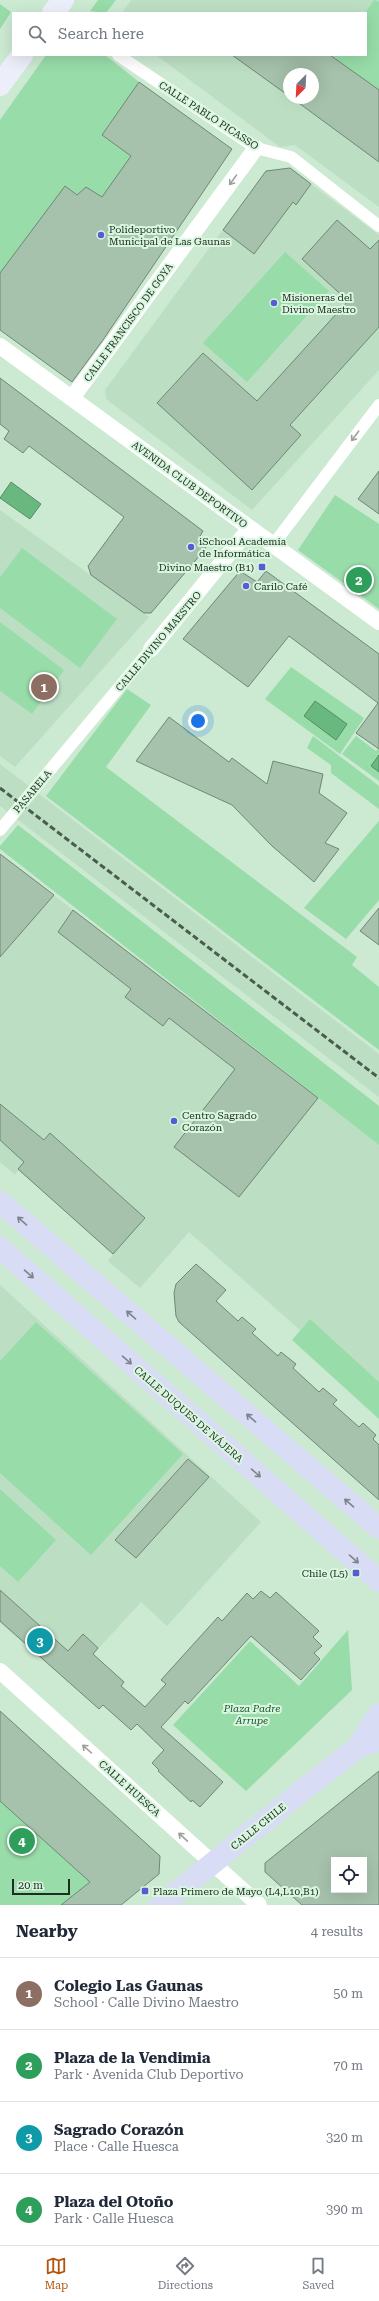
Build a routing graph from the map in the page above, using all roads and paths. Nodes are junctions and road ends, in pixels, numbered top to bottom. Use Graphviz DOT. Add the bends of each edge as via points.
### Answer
graph roads {
  1 [pos="21,56"];
  2 [pos="119,56"];
  3 [pos="0,85"];
  4 [pos="256,148"];
  5 [pos="379,226"];
  6 [pos="0,346"];
  7 [pos="72,398"];
  8 [pos="379,405"];
  9 [pos="250,528"];
  10 [pos="273,545"];
  11 [pos="379,622"];
  12 [pos="151,649"];
  13 [pos="65,753"];
  14 [pos="0,830"];
  15 [pos="0,1202"];
  16 [pos="0,1248"];
  17 [pos="379,1528"];
  18 [pos="379,1581"];
  19 [pos="0,1671"];
  20 [pos="379,1714"];
  21 [pos="379,1739"];
  22 [pos="356,1749"];
  23 [pos="212,1863"];
  24 [pos="161,1905"];
  25 [pos="259,1905"];
  1 -- 3 [label="main road"];
  2 -- 4 [label="street, CALLE PABLO PICASSO"];
  4 -- 5 [label="street, CALLE PABLO PICASSO" via="291,157"];
  4 -- 7 [label="street, CALLE FRANCISCO DE GOYA, one-way"];
  6 -- 7 [label="street, AVENIDA CLUB DEPORTIVO"];
  7 -- 9 [label="street, AVENIDA CLUB DEPORTIVO"];
  8 -- 10 [label="street, one-way"];
  9 -- 10 [label="street, AVENIDA CLUB DEPORTIVO"];
  9 -- 12 [label="street, CALLE DIVINO MAESTRO"];
  10 -- 11 [label="street, AVENIDA CLUB DEPORTIVO"];
  12 -- 13 [label="street, CALLE DIVINO MAESTRO"];
  13 -- 14 [label="street, PASARELA"];
  17 -- 15 [label="main road, one-way"];
  16 -- 18 [label="main road, CALLE DUQUES DE NÁJERA, one-way"];
  23 -- 19 [label="street, CALLE HUESCA, one-way"];
  20 -- 22 [label="main road, CALLE CHILE"];
  21 -- 22 [label="main road, CALLE CHILE"];
  22 -- 23 [label="main road, CALLE CHILE"];
  23 -- 24 [label="main road, CALLE CHILE"];
  23 -- 25 [label="street, CALLE HUESCA"];
}
